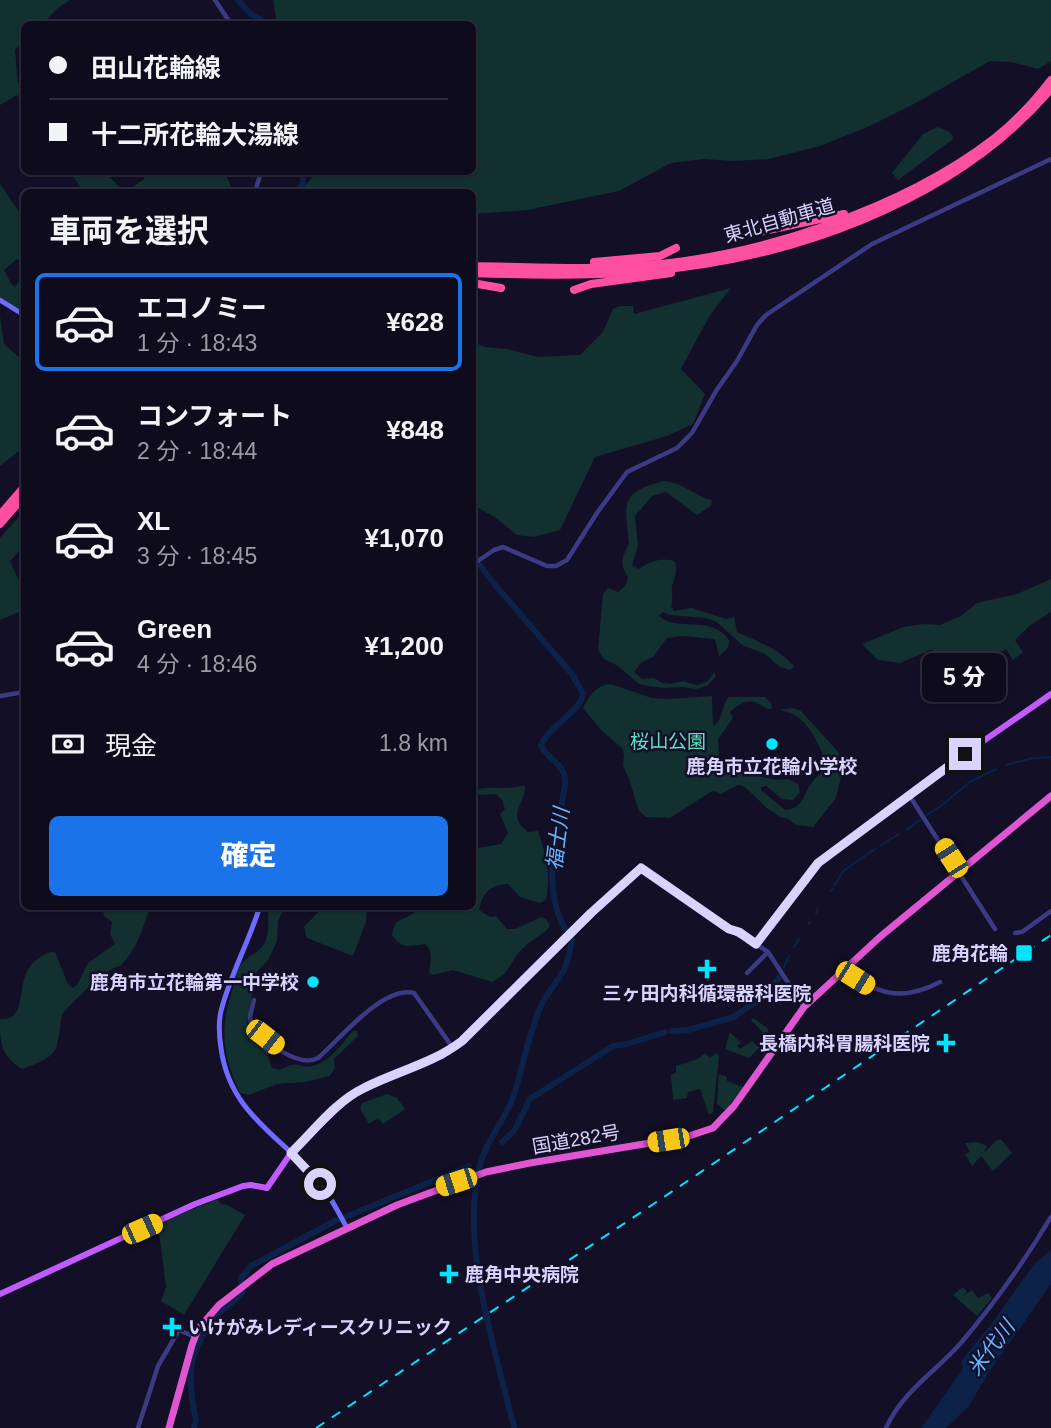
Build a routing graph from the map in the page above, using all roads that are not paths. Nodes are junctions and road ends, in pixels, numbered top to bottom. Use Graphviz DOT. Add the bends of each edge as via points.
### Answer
graph roads {
  1 [pos="215,0"];
  2 [pos="229,21"];
  3 [pos="1051,80"];
  4 [pos="1051,89"];
  5 [pos="1051,159"];
  6 [pos="900,194"];
  7 [pos="754,233"];
  8 [pos="676,248"];
  9 [pos="745,255"];
  10 [pos="476,266"];
  11 [pos="517,268"];
  12 [pos="476,273"];
  13 [pos="476,284"];
  14 [pos="501,288"];
  15 [pos="574,290"];
  16 [pos="0,300"];
  17 [pos="21,313"];
  18 [pos="21,490"];
  19 [pos="21,499"];
  20 [pos="0,515"];
  21 [pos="0,524"];
  22 [pos="476,562"];
  23 [pos="21,692"];
  24 [pos="1051,694"];
  25 [pos="0,696"];
  26 [pos="909,795"];
  27 [pos="1051,796"];
  28 [pos="960,872"];
  29 [pos="259,910"];
  30 [pos="1051,911"];
  31 [pos="995,929"];
  32 [pos="1015,933"];
  33 [pos="756,944"];
  34 [pos="768,952"];
  35 [pos="844,971"];
  36 [pos="747,973"];
  37 [pos="940,982"];
  38 [pos="254,1000"];
  39 [pos="804,1007"];
  40 [pos="453,1048"];
  41 [pos="291,1153"];
  42 [pos="1051,1217"];
  43 [pos="345,1225"];
  44 [pos="0,1294"];
  45 [pos="195,1337"];
  46 [pos="138,1428"];
  47 [pos="169,1428"];
  48 [pos="886,1428"];
  1 -- 2 [label="street"];
  3 -- 6 [label="highway, 東北自動車道" via="996,137"];
  4 -- 9 [label="highway, 東北自動車道" via="999,142 928,190 841,227"];
  5 -- 22 [label="street" via="872,244 766,315 692,433 677,448 627,472 567,560 547,566 503,547"];
  6 -- 7 [label="highway" via="838,216"];
  6 -- 11 [label="highway, 東北自動車道" via="824,226 707,257 637,267"];
  8 -- 11 [label="highway" via="633,260"];
  9 -- 12 [label="highway, 東北自動車道" via="637,272"];
  9 -- 15 [label="highway"];
  10 -- 11 [label="highway, 東北自動車道"];
  13 -- 14 [label="highway"];
  16 -- 17 [label="main road"];
  18 -- 20 [label="highway"];
  19 -- 21 [label="highway"];
  23 -- 25 [label="street"];
  24 -- 26 [label="main road"];
  26 -- 28 [label="street"];
  26 -- 33 [label="main road" via="818,863"];
  27 -- 28 [label="highway, 国道282号"];
  28 -- 31 [label="street"];
  28 -- 35 [label="highway, 国道282号"];
  29 -- 41 [label="main road" via="233,973 218,1030 226,1074 239,1100"];
  30 -- 32 [label="street"];
  33 -- 34 [label="street"];
  33 -- 40 [label="main road" via="641,868"];
  34 -- 36 [label="street"];
  34 -- 39 [label="street"];
  35 -- 37 [label="street" via="867,986 895,995 922,992"];
  35 -- 39 [label="highway, 国道282号"];
  38 -- 40 [label="street" via="251,1024 297,1061 314,1061 365,1013 404,991 414,993"];
  39 -- 43 [label="highway, 国道282号" via="734,1106 710,1129 486,1172"];
  40 -- 41 [label="main road" via="356,1093"];
  41 -- 43 [label="main road" via="316,1178"];
  41 -- 44 [label="main road" via="267,1188 243,1186 195,1204"];
  42 -- 48 [label="street" via="995,1302 955,1350 903,1399"];
  43 -- 45 [label="highway, 国道282号" via="276,1261 206,1318"];
  45 -- 46 [label="street" via="178,1330 158,1366"];
  45 -- 47 [label="highway, 国道282号"];
}
